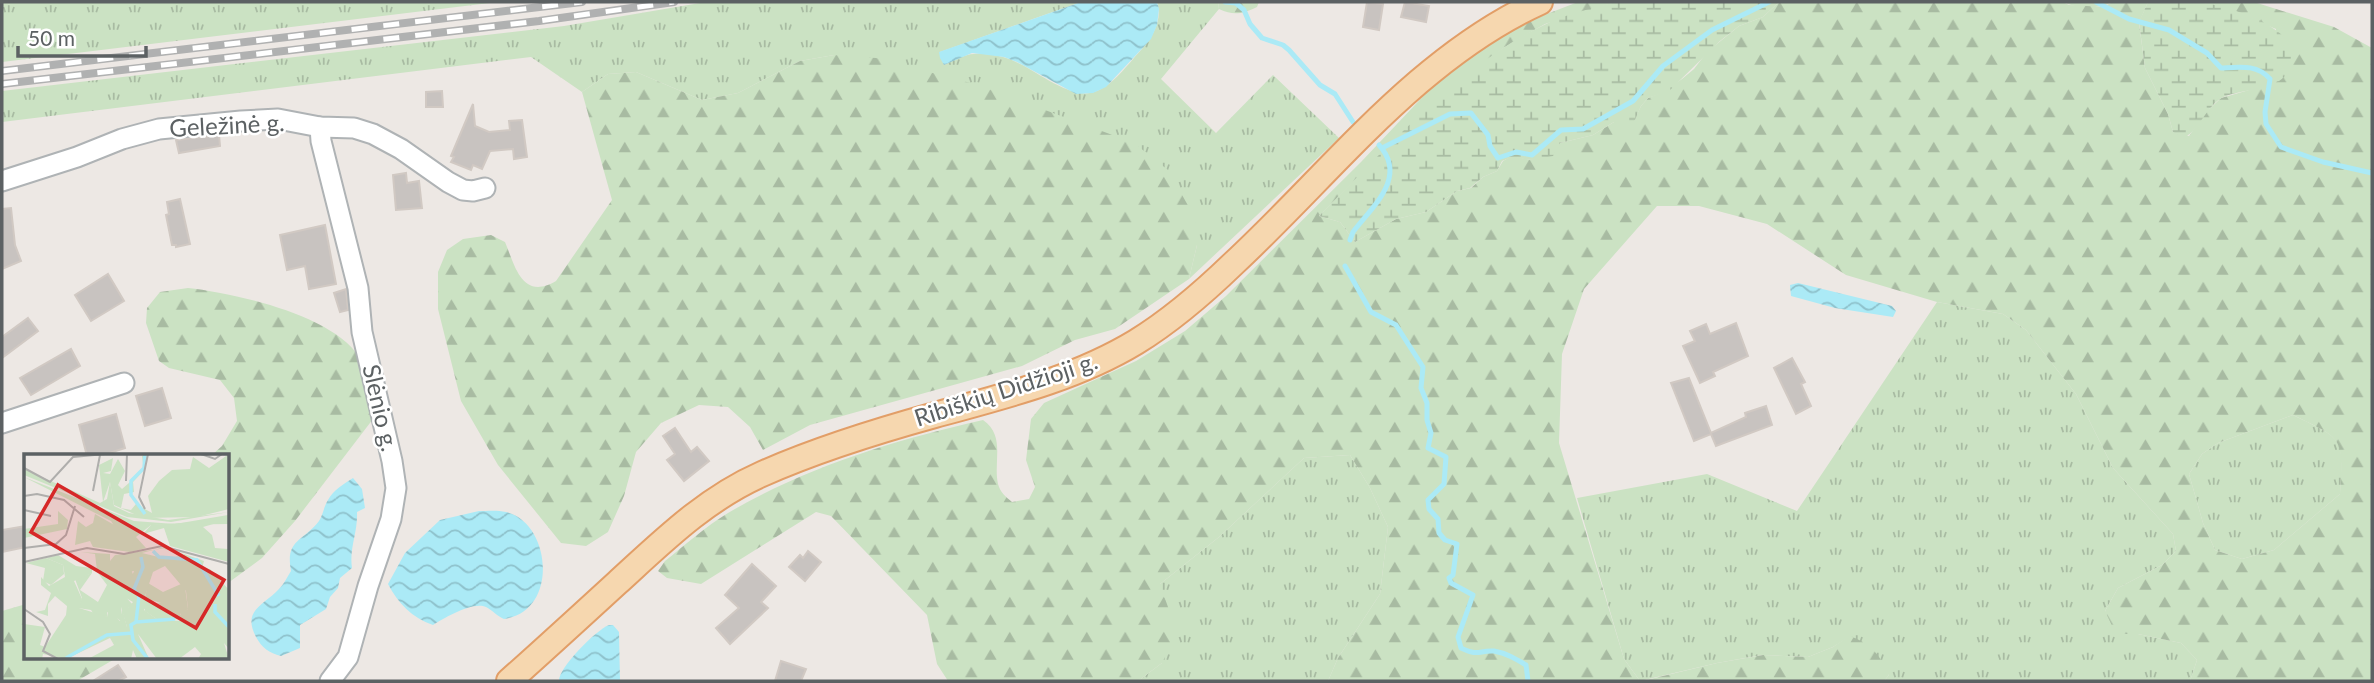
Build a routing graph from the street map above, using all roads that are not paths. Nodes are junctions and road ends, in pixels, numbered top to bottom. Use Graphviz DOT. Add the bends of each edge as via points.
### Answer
graph roads {
  1 [pos="1540,2"];
  2 [pos="320,127"];
  3 [pos="2,181"];
  4 [pos="485,188"];
  5 [pos="124,383"];
  6 [pos="2,423"];
  7 [pos="330,681"];
  8 [pos="509,681"];
  1 -- 8 [label="main road, Ribiškių Didžioji g." via="1452,53 1196,299 1136,342 1063,377 844,443 750,480 708,503 668,536"];
  2 -- 3 [label="street, Geležinė g." via="278,119 159,129"];
  2 -- 4 [label="street, Geležinė g." via="373,134 463,190"];
  2 -- 7 [label="street, Slėnio g." via="358,288 362,332 396,488 391,519 348,657"];
  5 -- 6 [label="street"];
}
